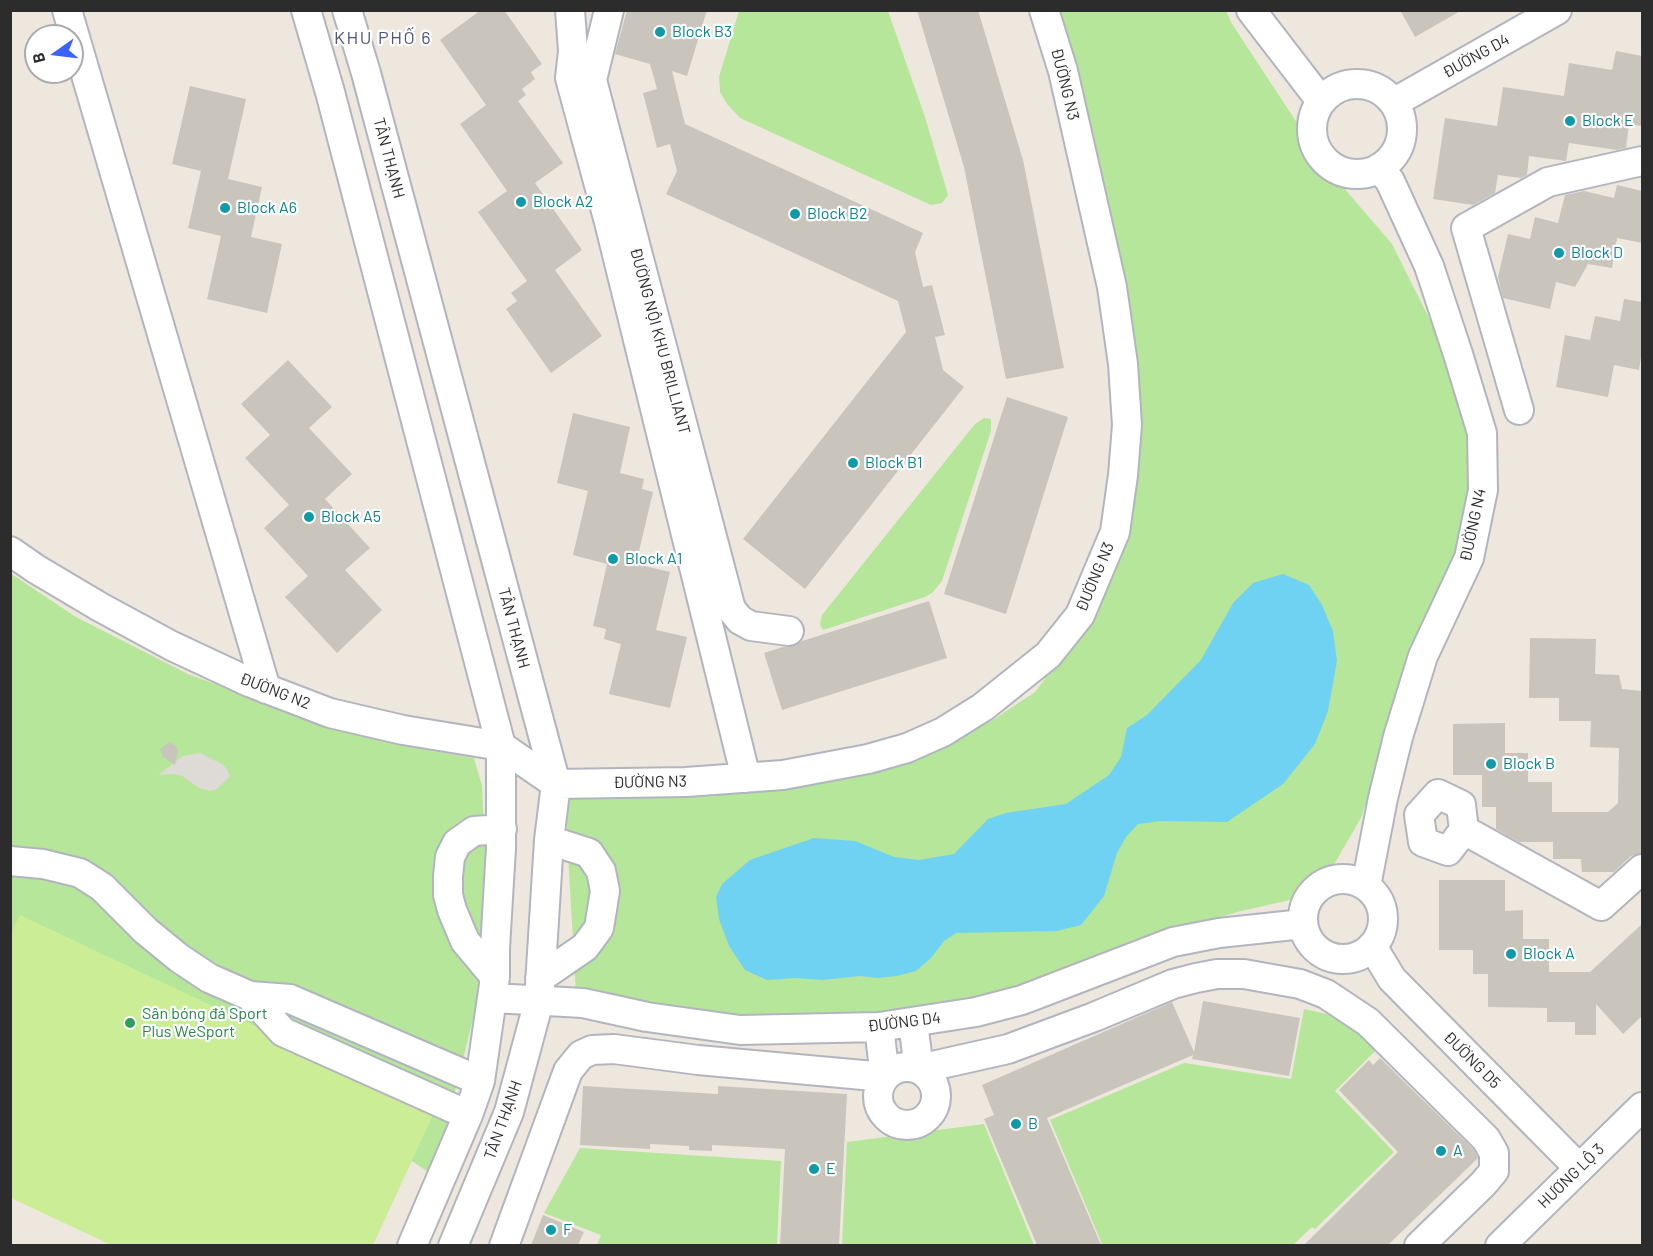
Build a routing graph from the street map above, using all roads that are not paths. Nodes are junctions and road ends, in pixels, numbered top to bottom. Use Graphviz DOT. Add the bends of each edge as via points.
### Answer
graph roads {
  1 [pos="67,10"];
  2 [pos="306,10"];
  3 [pos="347,10"];
  4 [pos="570,10"];
  5 [pos="609,10"];
  6 [pos="1044,10"];
  7 [pos="1251,10"];
  8 [pos="1557,10"];
  9 [pos="1321,101"];
  10 [pos="1395,102"];
  11 [pos="1642,161"];
  12 [pos="1379,168"];
  13 [pos="1519,410"];
  14 [pos="10,551"];
  15 [pos="789,631"];
  16 [pos="266,689"];
  17 [pos="501,746"];
  18 [pos="746,778"];
  19 [pos="556,784"];
  20 [pos="1383,798"];
  21 [pos="502,830"];
  22 [pos="549,840"];
  23 [pos="10,861"];
  24 [pos="1642,869"];
  25 [pos="1366,886"];
  26 [pos="1303,924"];
  27 [pos="1372,946"];
  28 [pos="494,988"];
  29 [pos="540,989"];
  30 [pos="250,996"];
  31 [pos="913,1023"];
  32 [pos="879,1028"];
  33 [pos="920,1070"];
  34 [pos="885,1077"];
  35 [pos="480,1081"];
  36 [pos="1642,1107"];
  37 [pos="468,1115"];
  38 [pos="488,1163"];
  39 [pos="1580,1167"];
  40 [pos="529,1179"];
  41 [pos="412,1245"];
  42 [pos="453,1245"];
  43 [pos="504,1245"];
  44 [pos="1419,1245"];
  45 [pos="1500,1245"];
  1 -- 16 [label="street"];
  2 -- 17 [label="street, TÂN THẠNH"];
  3 -- 19 [label="street, TÂN THẠNH"];
  4 -- 18 [label="street" via="570,78"];
  5 -- 15 [label="street, ĐƯỜNG NỘI KHU BRILLIANT" via="592,80 731,609 751,626"];
  6 -- 18 [label="street, ĐƯỜNG N3" via="1063,71 1096,215 1123,364 1127,425 1115,532 1080,615 1048,655 983,707 944,732 906,748 828,767"];
  7 -- 9 [label="street"];
  8 -- 10 [label="street, ĐƯỜNG D4"];
  9 -- 10 [label="street" via="1336,88 1366,84"];
  9 -- 12 [label="street" via="1311,125 1312,140 1328,165 1355,175"];
  10 -- 12 [label="street" via="1402,129 1400,144"];
  11 -- 13 [label="street" via="1548,182 1466,228"];
  12 -- 20 [label="street, ĐƯỜNG N4" via="1390,181 1429,266 1447,321 1482,433 1483,490 1469,558 1423,656"];
  14 -- 16 [label="street, ĐƯỜNG N2" via="172,646"];
  16 -- 17 [label="street, ĐƯỜNG N2" via="330,712 403,730"];
  17 -- 19 [label="street, ĐƯỜNG N2"];
  17 -- 21 [label="street, TÂN THẠNH"];
  18 -- 19 [label="street, ĐƯỜNG N3"];
  19 -- 22 [label="street, TÂN THẠNH"];
  20 -- 24 [label="street" via="1419,815 1438,794 1461,805 1464,830 1601,906"];
  20 -- 25 [label="street, ĐƯỜNG N4"];
  21 -- 28 [label="street, TÂN THẠNH"];
  21 -- 28 [label="street" via="474,831 457,843 450,857 448,876 452,910 465,941"];
  22 -- 29 [label="street, TÂN THẠNH"];
  22 -- 29 [label="street" via="589,853 601,871 605,891 599,928 585,947"];
  23 -- 30 [label="street" via="80,873 102,887 178,957 209,978"];
  25 -- 26 [label="street" via="1341,878 1328,881 1308,898"];
  25 -- 27 [label="street" via="1381,908 1383,922"];
  26 -- 27 [label="street" via="1314,947 1331,957 1350,958"];
  26 -- 31 [label="street, ĐƯỜNG D4" via="1173,942 1022,1000"];
  27 -- 39 [label="street, ĐƯỜNG D5" via="1392,979"];
  28 -- 29 [label="street, ĐƯỜNG D4"];
  28 -- 35 [label="street, TÂN THẠNH"];
  29 -- 32 [label="street, ĐƯỜNG D4" via="583,1004 740,1030"];
  29 -- 38 [label="street, TÂN THẠNH" via="509,1112"];
  30 -- 35 [label="street" via="290,999"];
  30 -- 37 [label="street" via="283,1032"];
  31 -- 32 [label="street, ĐƯỜNG D4"];
  31 -- 33 [label="street"];
  32 -- 34 [label="street"];
  33 -- 34 [label="street" via="901,1068"];
  33 -- 34 [label="street" via="933,1082 936,1101 927,1118 919,1123 900,1124 884,1113 878,1095"];
  33 -- 44 [label="street" via="1008,1049 1196,978 1244,974 1300,984 1326,994 1368,1022 1486,1139 1494,1153 1494,1171"];
  34 -- 40 [label="street" via="614,1049 592,1050 581,1054 568,1071"];
  35 -- 37 [label="street, TÂN THẠNH"];
  36 -- 39 [label="street, HƯƠNG LỘ 3"];
  37 -- 41 [label="street, TÂN THẠNH"];
  38 -- 40 [label="street"];
  38 -- 42 [label="street, TÂN THẠNH"];
  39 -- 45 [label="street, HƯƠNG LỘ 3"];
  40 -- 43 [label="street"];
}
